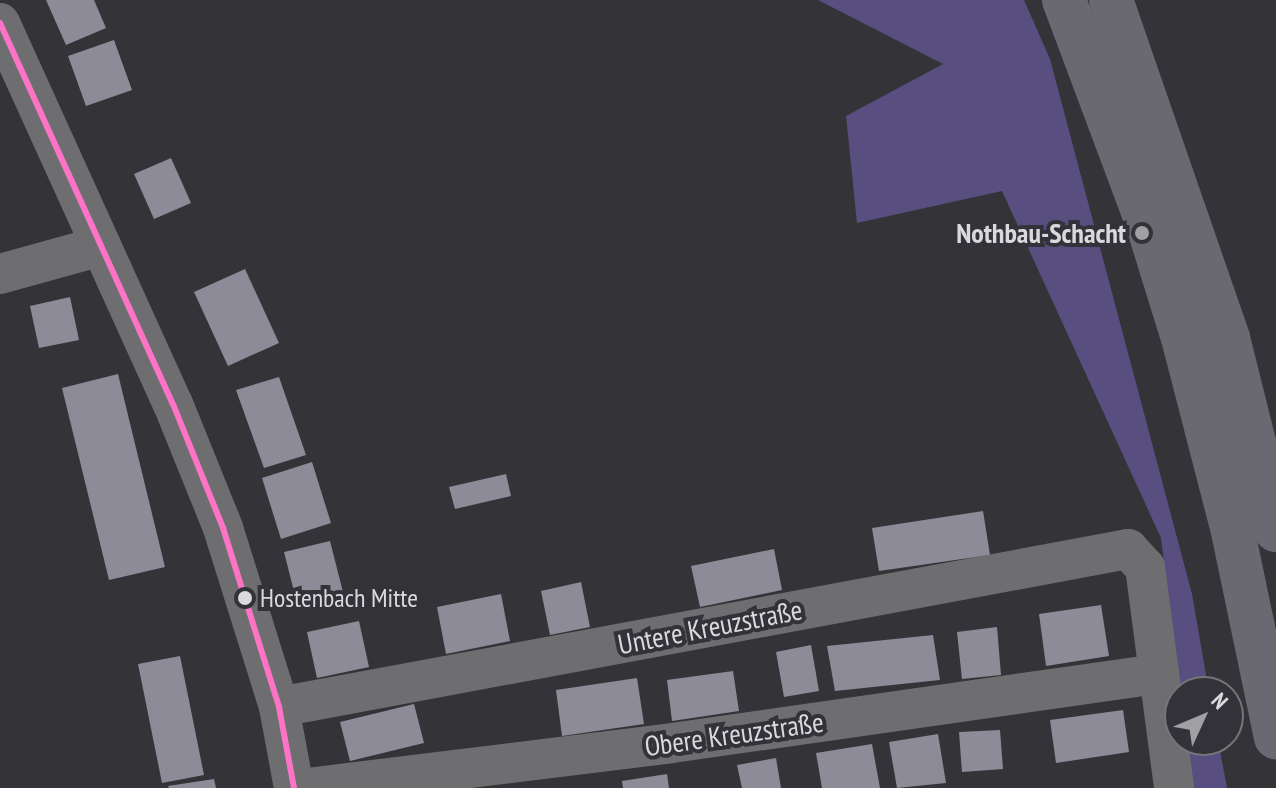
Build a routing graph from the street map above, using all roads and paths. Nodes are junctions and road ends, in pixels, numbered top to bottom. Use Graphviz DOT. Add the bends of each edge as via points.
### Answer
graph roads {
  1 [pos="1064,0"];
  2 [pos="1111,0"];
  3 [pos="0,23"];
  4 [pos="12,82"];
  5 [pos="101,246"];
  6 [pos="0,274"];
  7 [pos="1276,530"];
  8 [pos="1159,674"];
  9 [pos="279,707"];
  10 [pos="1276,737"];
  11 [pos="294,788"];
  12 [pos="307,788"];
  13 [pos="1174,788"];
  1 -- 10 [label="highway" via="1147,222 1183,338 1232,527"];
  2 -- 7 [label="highway" via="1228,338"];
  3 -- 4 [label="street"];
  4 -- 5 [label="street"];
  5 -- 6 [label="street"];
  5 -- 9 [label="street" via="223,528"];
  8 -- 9 [label="street, Untere Kreuzstraße" via="1140,555 1128,549"];
  8 -- 12 [label="street, Obere Kreuzstraße"];
  8 -- 13 [label="street"];
  9 -- 11 [label="street"];
}
